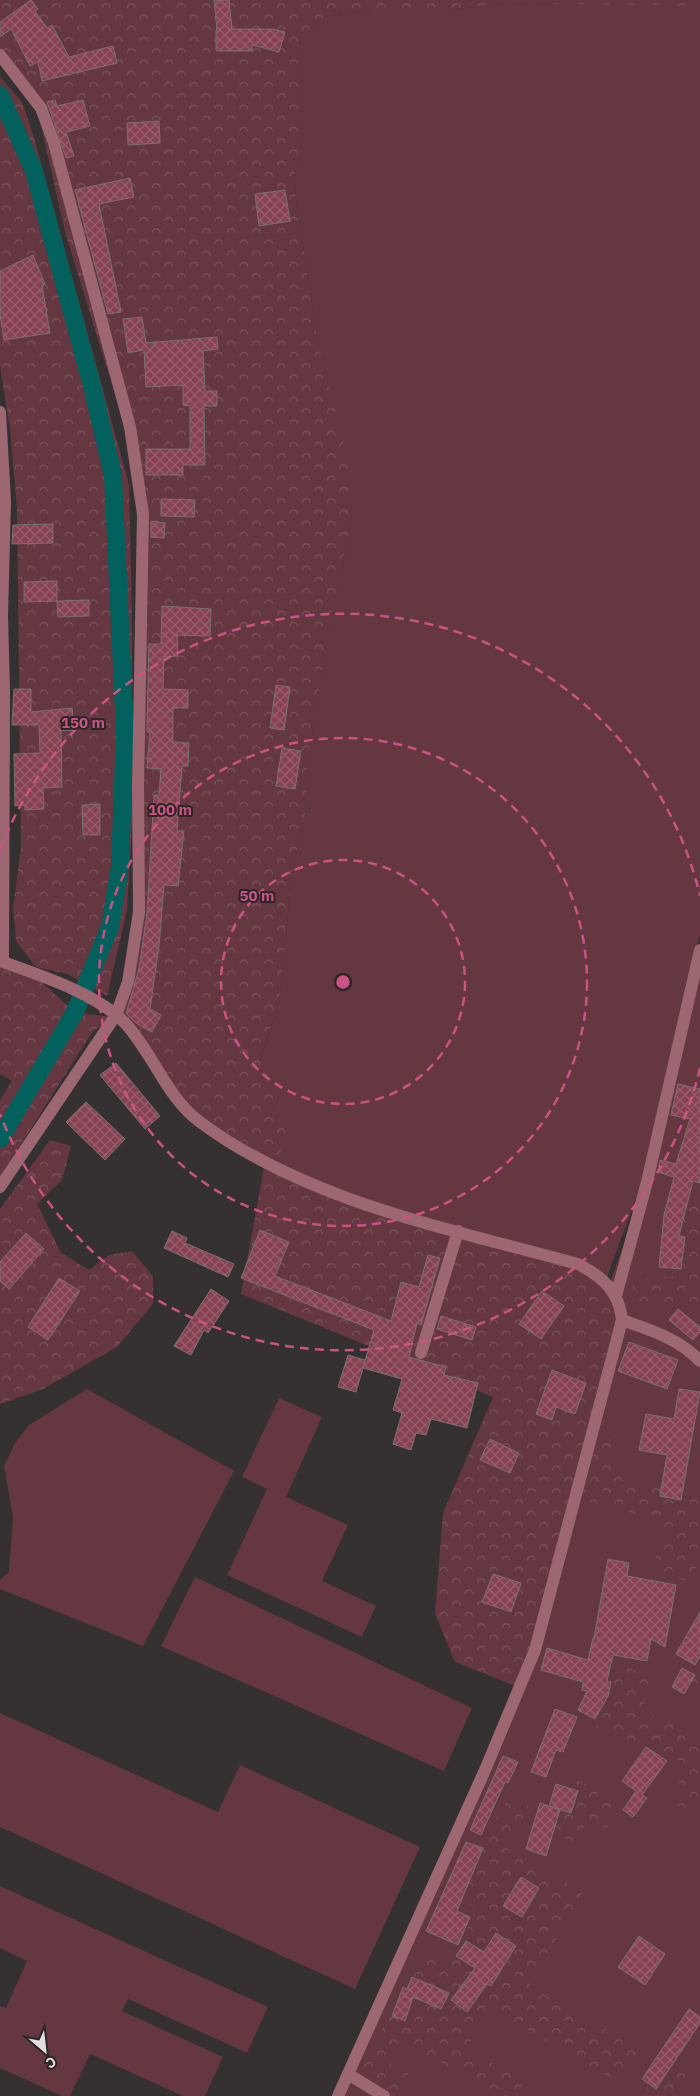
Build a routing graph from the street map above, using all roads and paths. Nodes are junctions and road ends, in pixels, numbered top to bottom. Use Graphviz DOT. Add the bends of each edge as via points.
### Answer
graph roads {
  1 [pos="0,55"];
  2 [pos="0,412"];
  3 [pos="2,692"];
  4 [pos="700,950"];
  5 [pos="2,962"];
  6 [pos="698,969"];
  7 [pos="112,1012"];
  8 [pos="0,1187"];
  9 [pos="458,1230"];
  10 [pos="616,1296"];
  11 [pos="622,1320"];
  12 [pos="420,1353"];
  13 [pos="700,1361"];
  14 [pos="348,2074"];
  15 [pos="338,2096"];
  16 [pos="384,2096"];
  1 -- 7 [label="street" via="41,108 54,143 130,427 143,514 139,912 128,982"];
  2 -- 3 [label="street" via="5,472"];
  3 -- 5 [label="street"];
  4 -- 6 [label="street"];
  5 -- 7 [label="street" via="66,986"];
  6 -- 10 [label="street"];
  7 -- 8 [label="street"];
  7 -- 9 [label="street" via="126,1024 175,1097 200,1122 281,1171 384,1210"];
  9 -- 10 [label="street" via="578,1264 604,1280"];
  9 -- 12 [label="street"];
  10 -- 11 [label="street"];
  11 -- 13 [label="street" via="670,1338"];
  11 -- 14 [label="street" via="535,1650 485,1770"];
  14 -- 15 [label="street"];
  14 -- 16 [label="street"];
}
